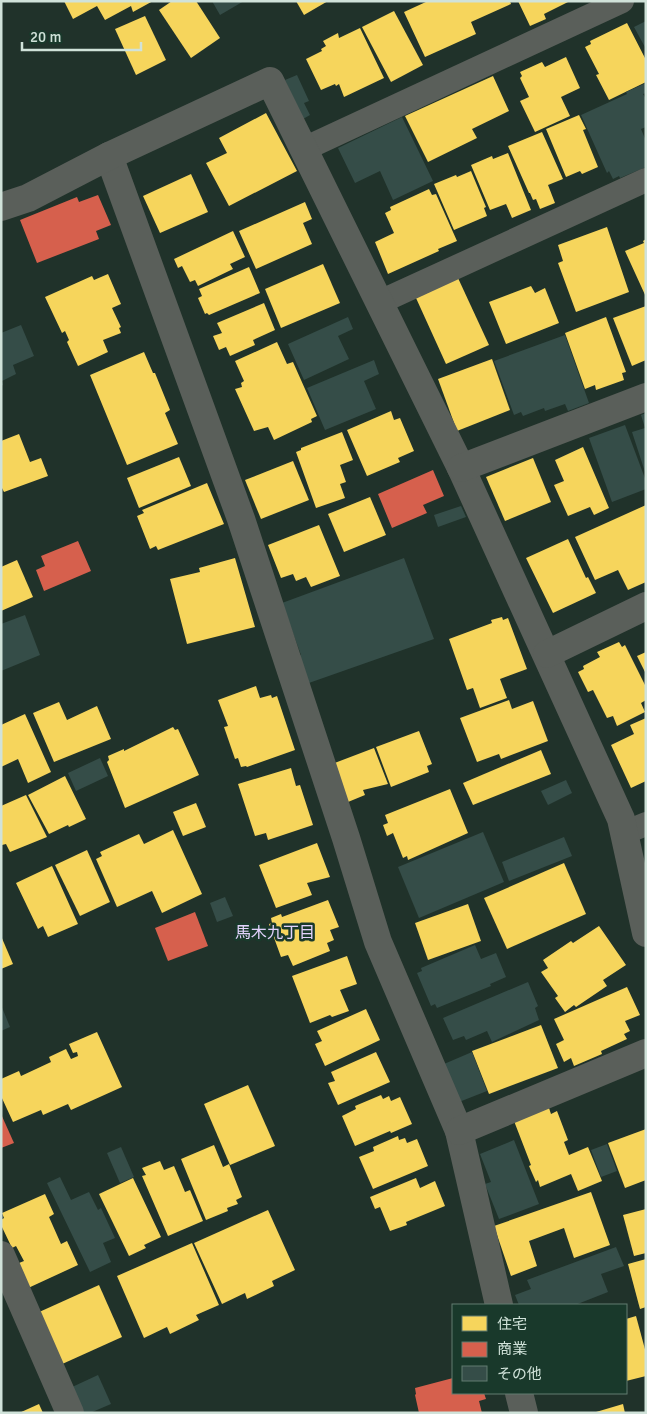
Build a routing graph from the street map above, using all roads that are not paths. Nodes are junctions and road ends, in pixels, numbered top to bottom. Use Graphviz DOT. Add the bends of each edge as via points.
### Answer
graph roads {
  1 [pos="622,1"];
  2 [pos="304,149"];
  3 [pos="109,156"];
  4 [pos="646,180"];
  5 [pos="1,207"];
  6 [pos="380,302"];
  7 [pos="646,397"];
  8 [pos="461,468"];
  9 [pos="646,606"];
  10 [pos="546,654"];
  11 [pos="635,828"];
  12 [pos="646,932"];
  13 [pos="646,1053"];
  14 [pos="459,1131"];
  15 [pos="1,1255"];
  16 [pos="499,1304"];
  17 [pos="519,1394"];
  18 [pos="70,1413"];
  19 [pos="524,1413"];
  1 -- 2 [label="lane"];
  2 -- 3 [label="street" via="270,81"];
  2 -- 6 [label="street"];
  3 -- 5 [label="street" via="28,198"];
  3 -- 14 [label="street" via="241,519 378,942"];
  4 -- 6 [label="lane"];
  6 -- 8 [label="street"];
  7 -- 8 [label="street"];
  8 -- 10 [label="street"];
  9 -- 10 [label="street"];
  10 -- 11 [label="street" via="621,819"];
  11 -- 12 [label="street"];
  13 -- 14 [label="street"];
  14 -- 16 [label="street"];
  15 -- 18 [label="street"];
  17 -- 19 [label="street"];
}
